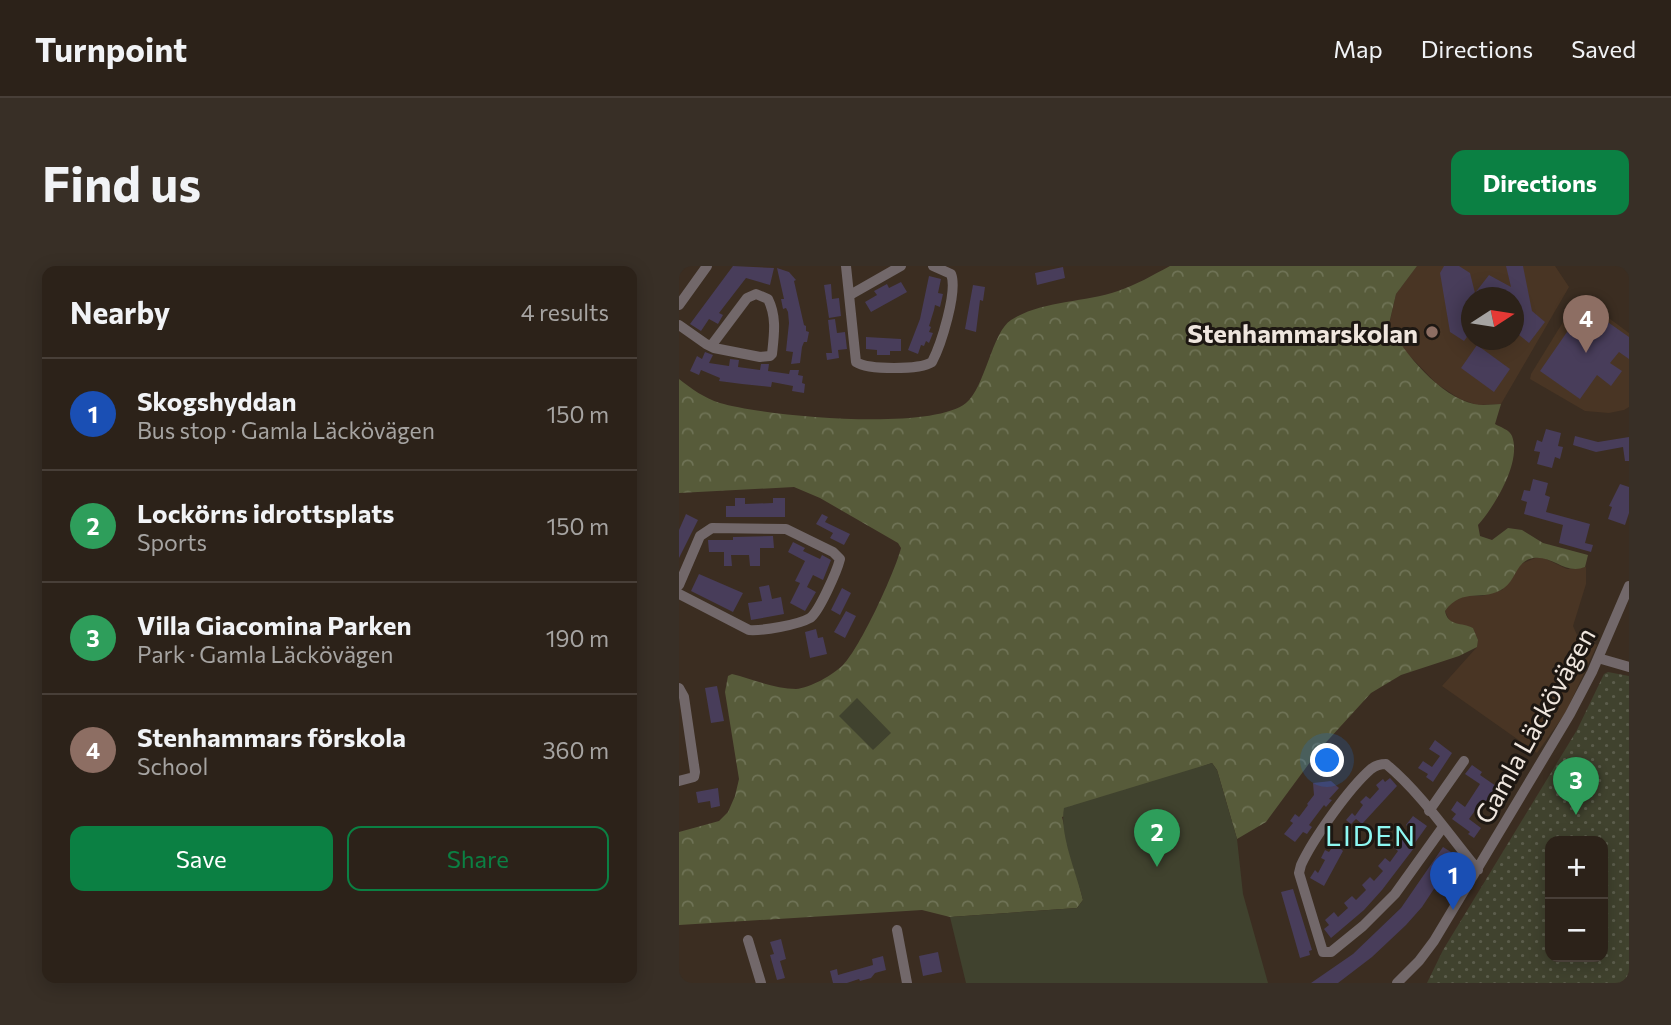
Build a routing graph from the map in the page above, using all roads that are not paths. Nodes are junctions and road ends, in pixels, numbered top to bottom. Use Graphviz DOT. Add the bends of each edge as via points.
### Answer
graph roads {
  1 [pos="707,266"];
  2 [pos="846,266"];
  3 [pos="901,266"];
  4 [pos="933,266"];
  5 [pos="850,295"];
  6 [pos="679,305"];
  7 [pos="679,325"];
  8 [pos="711,346"];
  9 [pos="679,585"];
  10 [pos="1629,586"];
  11 [pos="679,594"];
  12 [pos="1598,658"];
  13 [pos="1629,667"];
  14 [pos="679,688"];
  15 [pos="1464,761"];
  16 [pos="679,781"];
  17 [pos="1429,811"];
  18 [pos="1443,827"];
  19 [pos="1478,870"];
  20 [pos="897,930"];
  21 [pos="748,940"];
  22 [pos="761,983"];
  23 [pos="905,983"];
  24 [pos="1397,983"];
  1 -- 6 [label="street"];
  2 -- 5 [label="street"];
  3 -- 5 [label="street"];
  4 -- 5 [label="street" via="951,274 954,281 935,357 927,365 863,366 856,362"];
  7 -- 8 [label="street"];
  8 -- 8 [label="street" via="772,356 775,331 768,299 756,294 747,298"];
  9 -- 11 [label="street" via="700,536 712,528 786,529 840,559 815,613 802,621 749,629"];
  10 -- 12 [label="street, Gamla Läckövägen"];
  12 -- 13 [label="street"];
  12 -- 19 [label="street, Gamla Läckövägen"];
  14 -- 16 [label="street" via="695,772 692,779"];
  15 -- 17 [label="street"];
  17 -- 18 [label="street"];
  17 -- 18 [label="street" via="1386,764 1370,769 1338,808 1305,856 1299,873 1323,952 1331,952 1381,909"];
  18 -- 19 [label="street"];
  19 -- 24 [label="street, Gamla Läckövägen" via="1434,941"];
  20 -- 23 [label="street"];
  21 -- 22 [label="street"];
}
